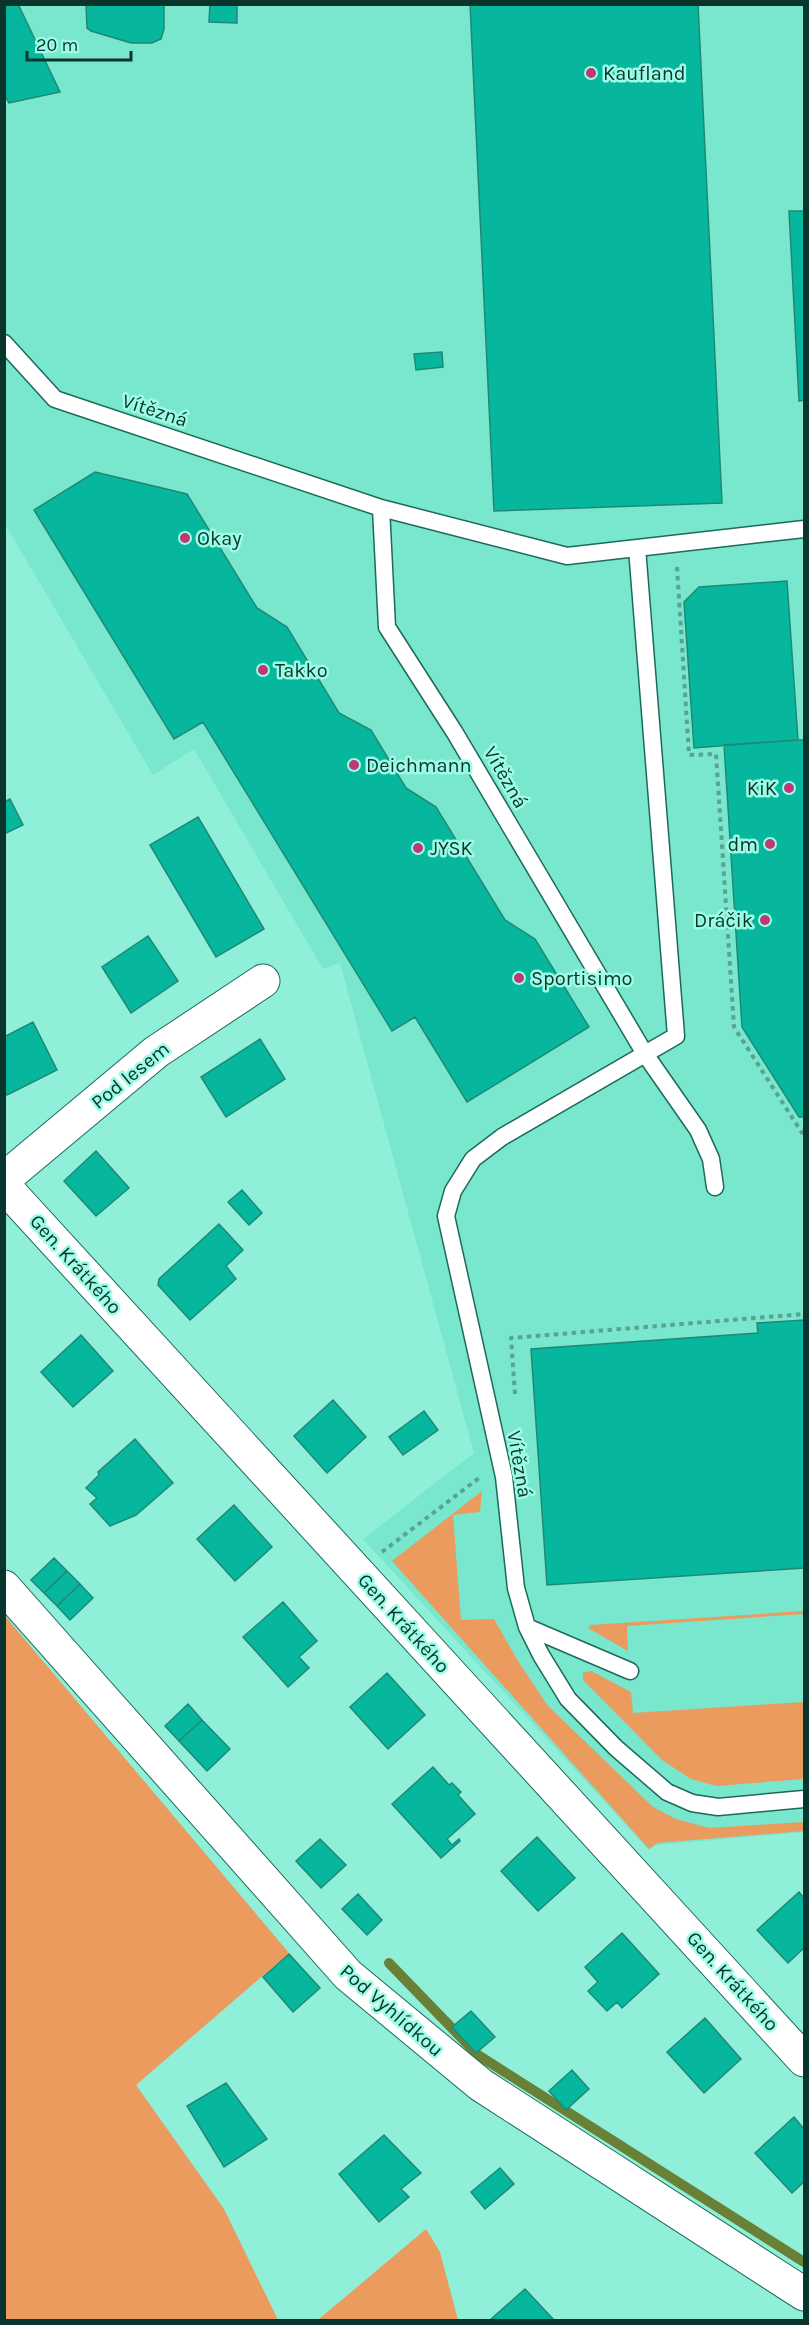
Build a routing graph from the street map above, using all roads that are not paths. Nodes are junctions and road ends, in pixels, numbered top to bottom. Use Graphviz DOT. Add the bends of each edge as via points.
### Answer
graph roads {
  1 [pos="4,343"];
  2 [pos="381,508"];
  3 [pos="804,529"];
  4 [pos="637,548"];
  5 [pos="263,981"];
  6 [pos="645,1054"];
  7 [pos="4,1179"];
  8 [pos="4,1186"];
  9 [pos="715,1187"];
  10 [pos="4,1587"];
  11 [pos="527,1627"];
  12 [pos="630,1671"];
  13 [pos="804,1799"];
  14 [pos="804,2060"];
  15 [pos="804,2294"];
  1 -- 2 [label="lane, Vítězná" via="55,399"];
  2 -- 4 [label="lane, Vítězná" via="567,556"];
  2 -- 6 [label="lane, Vítězná" via="387,627 455,733"];
  3 -- 4 [label="lane, Vítězná"];
  4 -- 6 [label="lane, Vítězná" via="676,1036"];
  5 -- 7 [label="street, Pod lesem" via="156,1052"];
  6 -- 9 [label="lane, Vítězná" via="698,1130 711,1159"];
  6 -- 11 [label="lane, Vítězná" via="502,1137 473,1159 453,1191 446,1216 500,1462 516,1588"];
  8 -- 14 [label="street, Gen. Krátkého"];
  10 -- 15 [label="street, Pod Vyhlídkou" via="348,1976 481,2085"];
  11 -- 12 [label="lane"];
  11 -- 13 [label="lane, Vítězná" via="568,1700 667,1792 692,1803 718,1808"];
}
